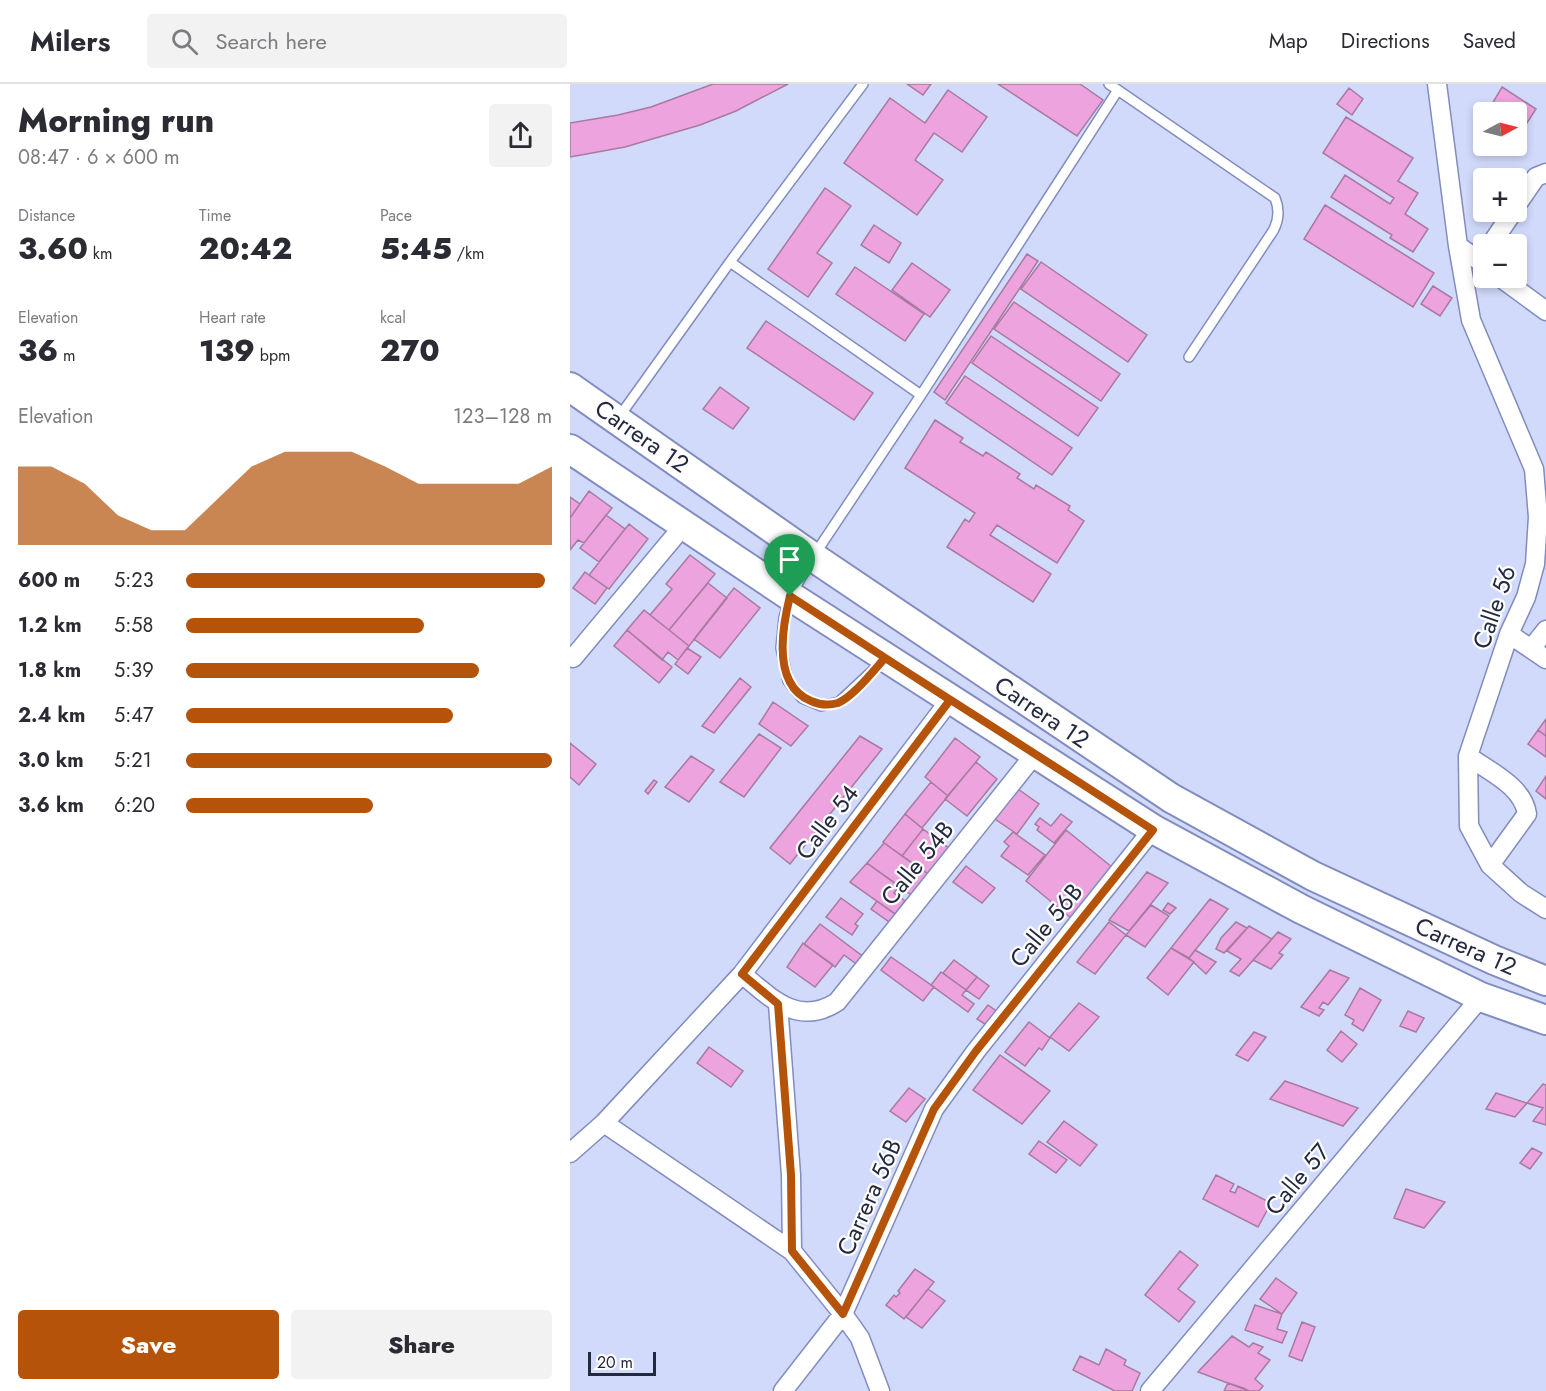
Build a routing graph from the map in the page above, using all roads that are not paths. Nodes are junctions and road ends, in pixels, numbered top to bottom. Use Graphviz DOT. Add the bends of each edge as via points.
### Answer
graph roads {
  1 [pos="862,84"];
  2 [pos="1437,84"];
  3 [pos="1114,87"];
  4 [pos="1546,173"];
  5 [pos="1527,190"];
  6 [pos="1458,246"];
  7 [pos="1473,255"];
  8 [pos="730,262"];
  9 [pos="1515,288"];
  10 [pos="1546,311"];
  11 [pos="1189,357"];
  12 [pos="570,387"];
  13 [pos="921,395"];
  14 [pos="618,419"];
  15 [pos="570,449"];
  16 [pos="1540,463"];
  17 [pos="684,525"];
  18 [pos="813,557"];
  19 [pos="790,596"];
  20 [pos="1546,630"];
  21 [pos="1509,634"];
  22 [pos="1538,654"];
  23 [pos="573,658"];
  24 [pos="885,658"];
  25 [pos="950,700"];
  26 [pos="1035,754"];
  27 [pos="1468,756"];
  28 [pos="1153,830"];
  29 [pos="1490,865"];
  30 [pos="1546,909"];
  31 [pos="742,974"];
  32 [pos="1546,981"];
  33 [pos="1481,997"];
  34 [pos="778,1004"];
  35 [pos="1546,1020"];
  36 [pos="976,1051"];
  37 [pos="604,1123"];
  38 [pos="570,1154"];
  39 [pos="792,1251"];
  40 [pos="843,1314"];
  41 [pos="783,1391"];
  42 [pos="880,1391"];
  43 [pos="1150,1391"];
  1 -- 8 [label="lane"];
  2 -- 6 [label="street, Calle 56"];
  3 -- 11 [label="lane" via="1275,198 1277,204 1278,218 1273,231"];
  3 -- 13 [label="lane"];
  4 -- 5 [label="street" via="1536,177"];
  6 -- 7 [label="street"];
  6 -- 16 [label="street, Calle 56" via="1471,320"];
  8 -- 13 [label="lane"];
  8 -- 14 [label="lane"];
  9 -- 10 [label="street"];
  12 -- 14 [label="main road, Carrera 12"];
  13 -- 18 [label="lane"];
  14 -- 18 [label="main road, Carrera 12"];
  15 -- 17 [label="main road, Carrera 12"];
  16 -- 21 [label="street, Calle 56" via="1534,564 1526,597"];
  17 -- 19 [label="main road, Carrera 12"];
  17 -- 23 [label="street"];
  18 -- 19 [label="lane"];
  18 -- 32 [label="main road, Carrera 12" via="1172,798 1313,876"];
  19 -- 24 [label="main road, Carrera 12"];
  19 -- 24 [label="lane" via="781,648 788,681 802,698 821,706 839,702"];
  20 -- 22 [label="street"];
  21 -- 22 [label="street"];
  21 -- 27 [label="street, Calle 56"];
  24 -- 25 [label="main road, Carrera 12"];
  25 -- 26 [label="main road, Carrera 12"];
  25 -- 31 [label="street, Calle 54"];
  26 -- 28 [label="main road, Carrera 12"];
  26 -- 34 [label="street, Calle 54B" via="837,1002 823,1011 801,1012"];
  27 -- 29 [label="street, Calle 56" via="1469,826"];
  27 -- 29 [label="street" via="1519,792 1526,803 1527,814"];
  28 -- 33 [label="main road, Carrera 12" via="1301,909"];
  28 -- 36 [label="street, Calle 56B"];
  29 -- 30 [label="street"];
  31 -- 34 [label="street"];
  31 -- 37 [label="street, Calle 54"];
  33 -- 35 [label="main road, Carrera 12"];
  33 -- 43 [label="street, Calle 57"];
  34 -- 39 [label="street" via="791,1175"];
  36 -- 40 [label="street, Carrera 56B" via="934,1109"];
  37 -- 38 [label="street, Calle 54"];
  37 -- 39 [label="street"];
  39 -- 40 [label="street"];
  40 -- 41 [label="street, Carrera 56B"];
  40 -- 42 [label="street" via="860,1338"];
}
